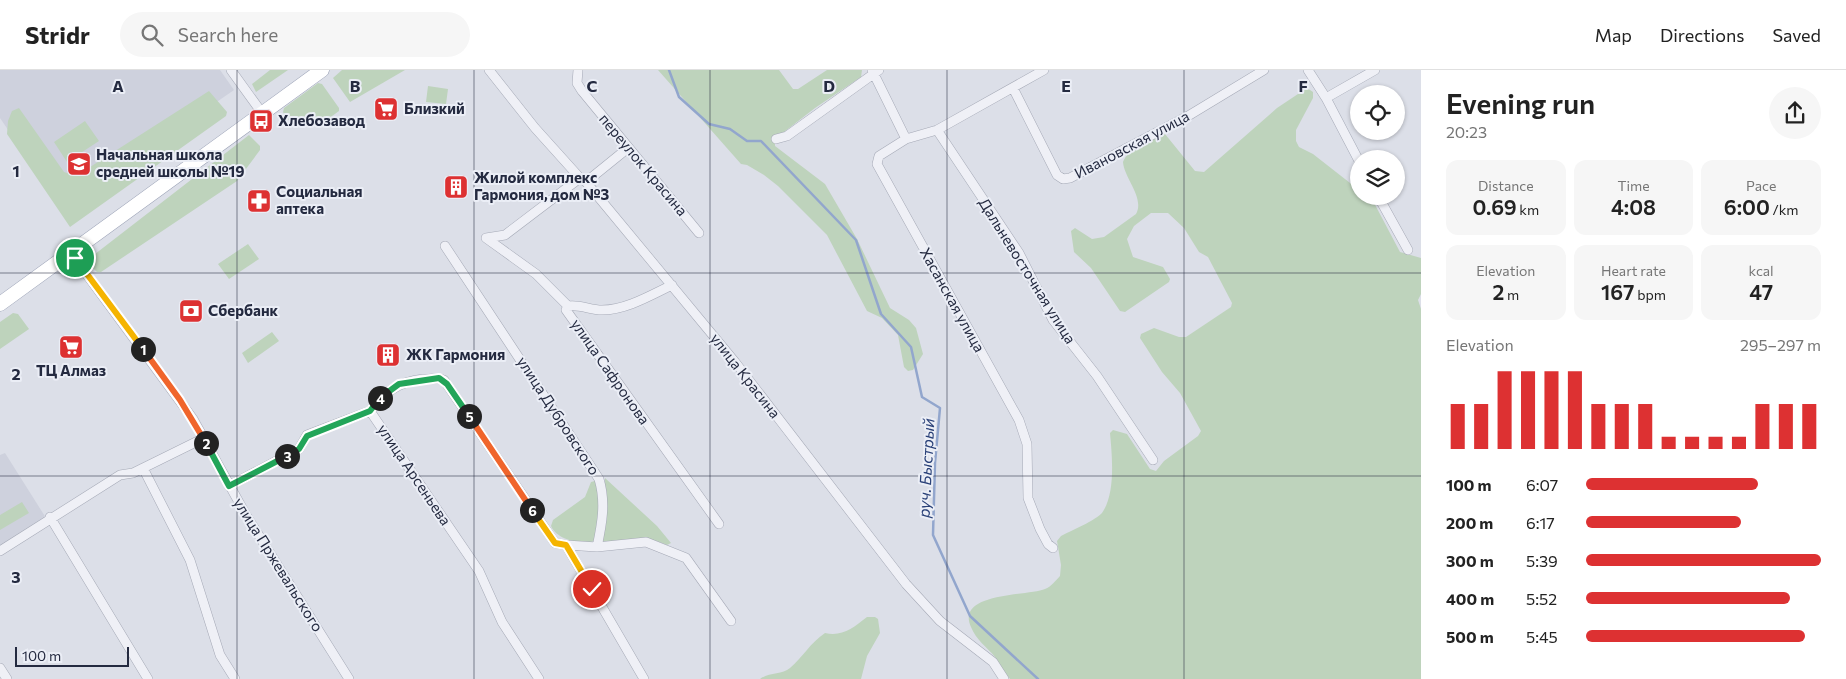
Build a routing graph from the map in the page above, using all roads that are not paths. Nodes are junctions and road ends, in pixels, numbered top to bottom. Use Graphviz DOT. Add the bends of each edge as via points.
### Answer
graph roads {
  1 [pos="231,70"];
  2 [pos="322,70"];
  3 [pos="489,70"];
  4 [pos="578,70"];
  5 [pos="1044,70"];
  6 [pos="1264,70"];
  7 [pos="1308,70"];
  8 [pos="1375,70"];
  9 [pos="875,71"];
  10 [pos="1013,88"];
  11 [pos="1326,98"];
  12 [pos="262,113"];
  13 [pos="937,130"];
  14 [pos="776,139"];
  15 [pos="906,139"];
  16 [pos="628,148"];
  17 [pos="1353,150"];
  18 [pos="583,180"];
  19 [pos="1383,205"];
  20 [pos="699,233"];
  21 [pos="445,246"];
  22 [pos="1408,250"];
  23 [pos="72,253"];
  24 [pos="672,285"];
  25 [pos="0,304"];
  26 [pos="568,306"];
  27 [pos="370,411"];
  28 [pos="204,438"];
  29 [pos="1153,460"];
  30 [pos="143,468"];
  31 [pos="229,486"];
  32 [pos="50,518"];
  33 [pos="719,524"];
  34 [pos="566,545"];
  35 [pos="597,547"];
  36 [pos="1053,548"];
  37 [pos="0,551"];
  38 [pos="731,621"];
  39 [pos="0,668"];
  40 [pos="7,679"];
  41 [pos="148,679"];
  42 [pos="235,679"];
  43 [pos="349,679"];
  44 [pos="539,679"];
  45 [pos="644,679"];
  46 [pos="1004,679"];
  1 -- 12 [label="street"];
  2 -- 12 [label="main road"];
  3 -- 18 [label="street, улица Красина"];
  4 -- 16 [label="street, переулок Красина" via="577,83 582,91"];
  5 -- 10 [label="street, Хасанская улица"];
  6 -- 10 [label="street, Ивановская улица" via="1188,116 1063,179 1057,175"];
  7 -- 11 [label="street"];
  8 -- 11 [label="street"];
  9 -- 14 [label="street" via="788,136"];
  9 -- 15 [label="street"];
  10 -- 13 [label="street, Хасанская улица"];
  11 -- 17 [label="street"];
  12 -- 23 [label="main road"];
  13 -- 15 [label="street, Хасанская улица"];
  13 -- 29 [label="street, Дальневосточная улица" via="1019,253 1053,320 1097,376"];
  15 -- 36 [label="street, Хасанская улица" via="879,156 877,164 1019,420 1027,444 1028,498 1040,529"];
  16 -- 18 [label="street"];
  16 -- 20 [label="street, переулок Красина"];
  18 -- 24 [label="street, улица Красина"];
  18 -- 26 [label="street, улица Сафронова" via="505,235 486,238 536,274"];
  19 -- 22 [label="street"];
  21 -- 35 [label="street, улица Дубровского" via="600,479 604,494"];
  23 -- 25 [label="main road"];
  23 -- 28 [label="street, улица Пржевальского" via="180,400"];
  24 -- 26 [label="street" via="611,309"];
  24 -- 46 [label="street, улица Красина" via="906,584 940,621 993,662"];
  26 -- 33 [label="street, улица Сафронова" via="566,310"];
  27 -- 31 [label="street, улица Арсеньева" via="307,436 299,449"];
  27 -- 34 [label="street" via="384,394 399,384 434,378 444,380 555,543"];
  27 -- 44 [label="street, улица Арсеньева" via="479,572 502,622"];
  28 -- 30 [label="street"];
  28 -- 31 [label="street, улица Пржевальского"];
  30 -- 32 [label="street" via="120,474"];
  30 -- 42 [label="street" via="190,560 220,655"];
  31 -- 43 [label="street, улица Пржевальского"];
  32 -- 37 [label="street"];
  32 -- 41 [label="street"];
  34 -- 35 [label="street"];
  34 -- 45 [label="street"];
  35 -- 38 [label="street" via="646,542 686,558"];
  39 -- 40 [label="street"];
}
